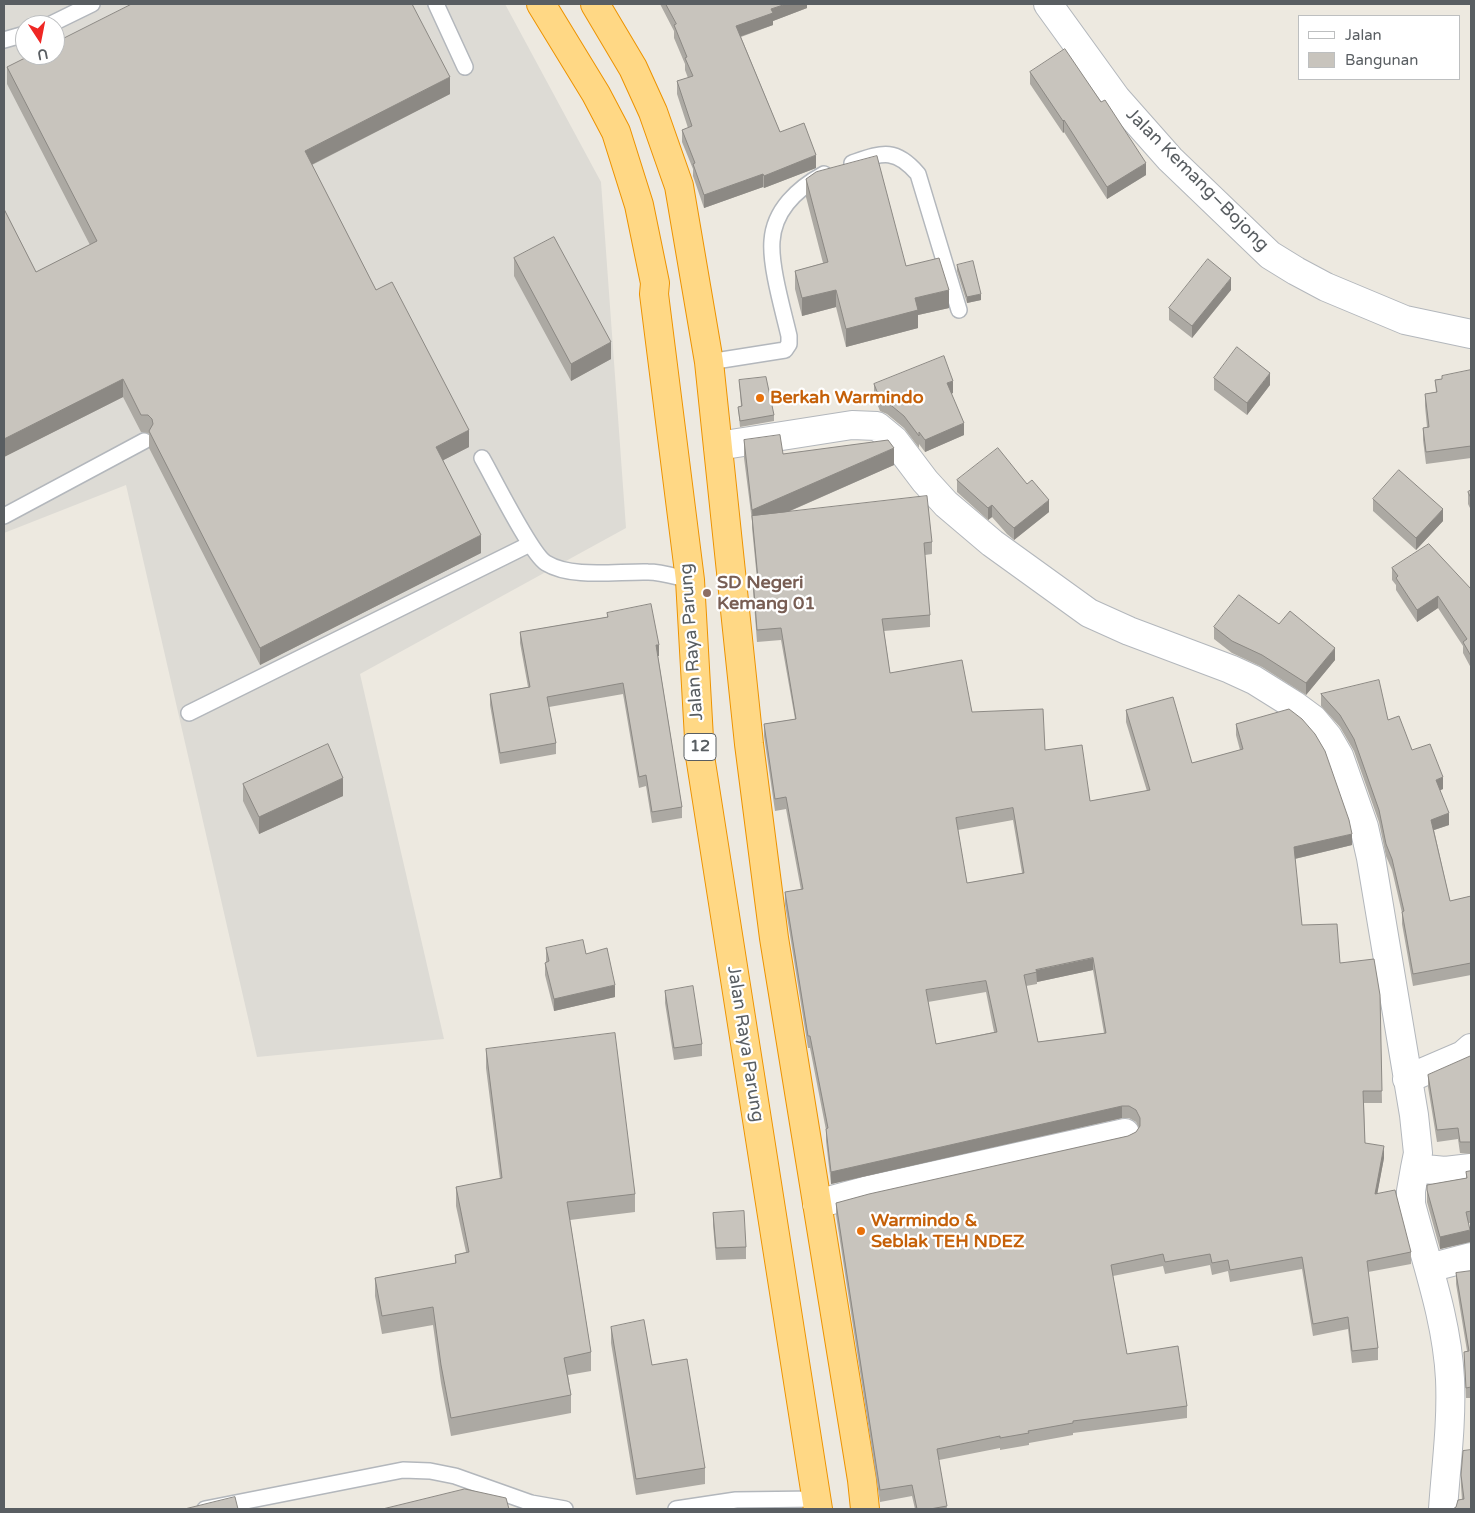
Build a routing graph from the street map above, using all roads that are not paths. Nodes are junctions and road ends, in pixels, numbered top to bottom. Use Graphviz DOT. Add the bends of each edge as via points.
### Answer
graph roads {
  1 [pos="92,4"];
  2 [pos="436,4"];
  3 [pos="541,4"];
  4 [pos="594,4"];
  5 [pos="1048,4"];
  6 [pos="65,17"];
  7 [pos="465,67"];
  8 [pos="959,310"];
  9 [pos="1471,334"];
  10 [pos="709,362"];
  11 [pos="144,441"];
  12 [pos="718,446"];
  13 [pos="482,458"];
  14 [pos="4,516"];
  15 [pos="530,544"];
  16 [pos="690,580"];
  17 [pos="189,713"];
  18 [pos="1471,1048"];
  19 [pos="1407,1079"];
  20 [pos="1125,1133"];
  21 [pos="1415,1168"];
  22 [pos="1471,1168"];
  23 [pos="817,1204"];
  24 [pos="1471,1257"];
  25 [pos="1429,1268"];
  26 [pos="818,1504"];
  27 [pos="205,1509"];
  28 [pos="565,1509"];
  29 [pos="676,1509"];
  30 [pos="865,1509"];
  31 [pos="1442,1509"];
  1 -- 6 [label="lane"];
  2 -- 7 [label="lane"];
  3 -- 16 [label="highway, Jalan Raya Parung / 12" via="616,132 639,205 655,283"];
  4 -- 10 [label="highway" via="637,77 679,186"];
  5 -- 9 [label="street, Jalan Kemang–Bojong" via="1122,104 1170,158 1270,255 1326,287 1405,320"];
  8 -- 10 [label="lane" via="918,174 893,154 879,155 835,168 813,180 788,200 778,218 772,241 774,267 789,344 784,350"];
  10 -- 12 [label="highway"];
  11 -- 14 [label="lane"];
  12 -- 19 [label="street" via="852,425 877,426 894,440 946,504 992,543 1090,613 1254,680 1313,720 1339,756 1364,827 1372,858"];
  12 -- 23 [label="highway" via="760,831"];
  13 -- 15 [label="lane"];
  15 -- 16 [label="lane" via="544,562 564,569 651,572"];
  15 -- 17 [label="lane"];
  16 -- 26 [label="highway, Jalan Raya Parung / 12" via="700,756"];
  18 -- 19 [label="street" via="1463,1055"];
  19 -- 21 [label="street" via="1418,1153"];
  20 -- 23 [label="street"];
  21 -- 22 [label="street" via="1445,1171"];
  21 -- 25 [label="street" via="1411,1204"];
  23 -- 30 [label="highway"];
  24 -- 25 [label="street"];
  25 -- 31 [label="street" via="1443,1319 1450,1378 1451,1412"];
  26 -- 29 [label="lane" via="736,1500"];
  27 -- 28 [label="lane" via="403,1470 455,1476 531,1504"];
}
